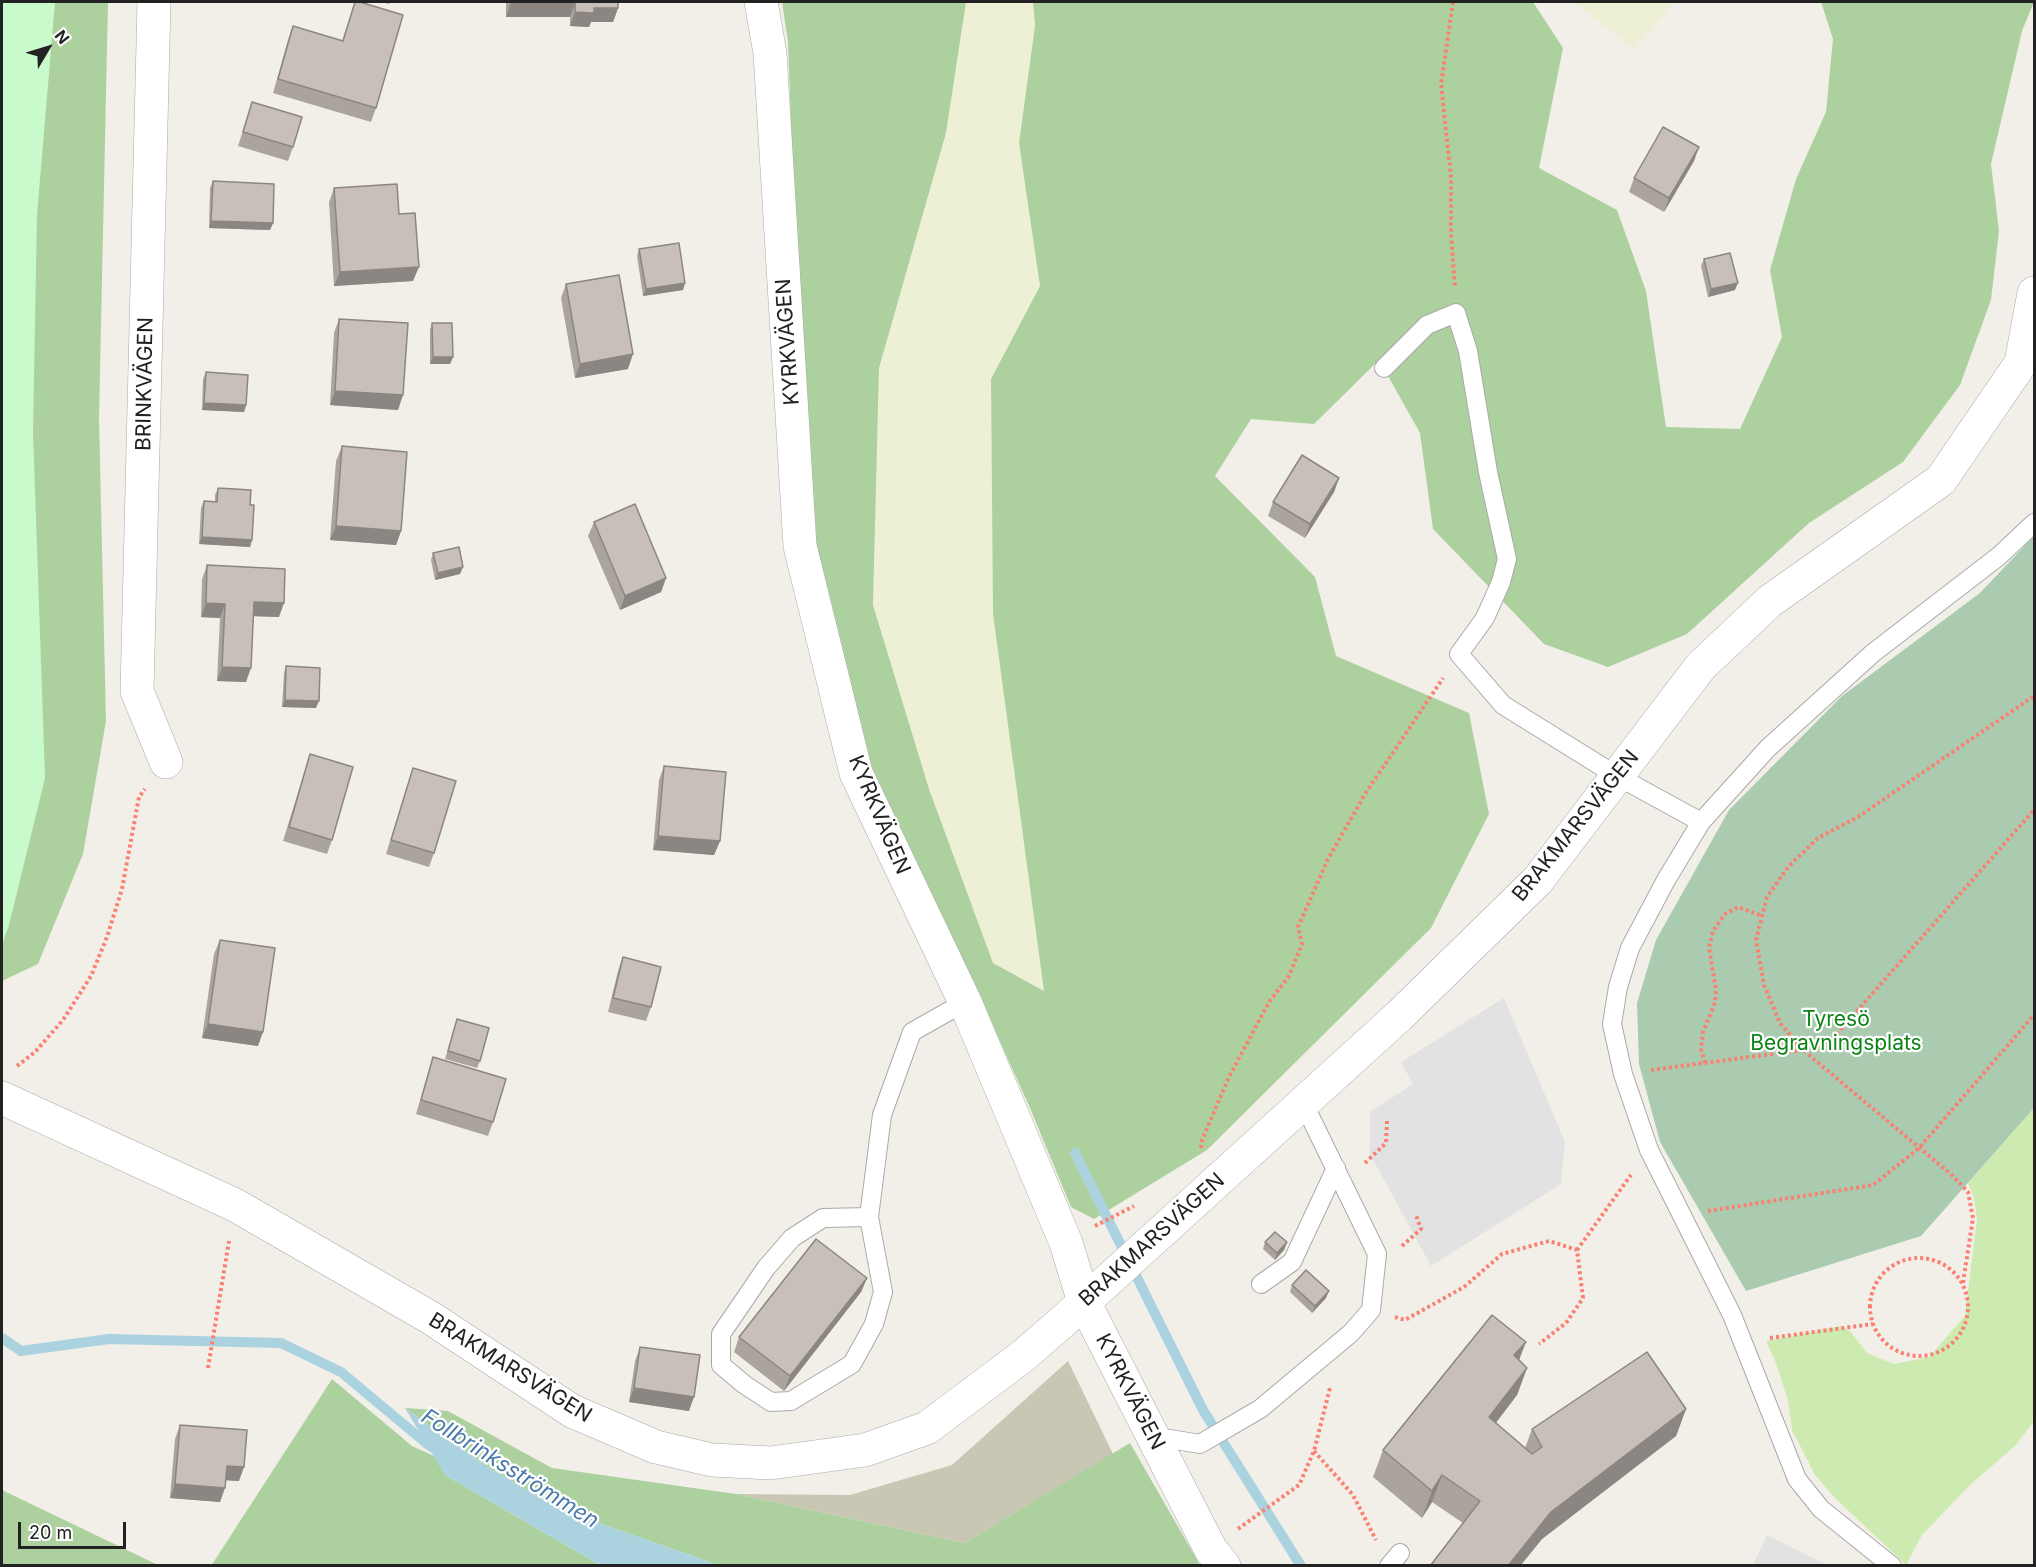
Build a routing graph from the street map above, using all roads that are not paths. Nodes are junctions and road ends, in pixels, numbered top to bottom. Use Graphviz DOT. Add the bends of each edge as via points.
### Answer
graph roads {
  1 [pos="154,2"];
  2 [pos="761,2"];
  3 [pos="2034,293"];
  4 [pos="1384,368"];
  5 [pos="2034,523"];
  6 [pos="166,762"];
  7 [pos="1617,776"];
  8 [pos="1701,822"];
  9 [pos="965,1002"];
  10 [pos="7,1084"];
  11 [pos="1303,1102"];
  12 [pos="1336,1168"];
  13 [pos="869,1217"];
  14 [pos="1261,1284"];
  15 [pos="1084,1302"];
  16 [pos="1152,1436"];
  17 [pos="1224,1566"];
  18 [pos="1892,1566"];
  1 -- 6 [label="street, BRINKVÄGEN" via="138,691"];
  2 -- 9 [label="street, KYRKVÄGEN" via="770,53 800,546 856,773"];
  3 -- 7 [label="street, BRAKMARSVÄGEN" via="2020,363 1941,480 1770,601 1701,666"];
  4 -- 7 [label="lane" via="1427,325 1456,313 1468,351 1507,559 1485,618 1459,654 1503,705"];
  5 -- 8 [label="lane" via="2000,556 1873,653 1768,748"];
  7 -- 8 [label="lane"];
  7 -- 11 [label="street, BRAKMARSVÄGEN" via="1538,880 1399,1016"];
  8 -- 18 [label="lane" via="1630,948 1612,1024 1623,1074 1649,1150 1732,1315 1797,1479 1821,1509"];
  9 -- 13 [label="lane" via="912,1032 882,1115"];
  9 -- 15 [label="street, KYRKVÄGEN" via="1066,1243"];
  10 -- 15 [label="street, BRAKMARSVÄGEN" via="235,1205 431,1318 572,1411 656,1447 712,1460 771,1463 865,1450 927,1428 1023,1356"];
  11 -- 12 [label="lane"];
  11 -- 15 [label="street, BRAKMARSVÄGEN"];
  12 -- 14 [label="lane" via="1292,1262"];
  12 -- 16 [label="lane" via="1377,1254 1371,1310 1351,1333 1260,1409 1200,1444"];
  13 -- 13 [label="lane" via="823,1218 792,1238 766,1268 721,1334 721,1365 771,1402 791,1401 852,1364 874,1324 883,1292"];
  15 -- 16 [label="street, KYRKVÄGEN"];
  16 -- 17 [label="street, KYRKVÄGEN" via="1211,1550"];
}
